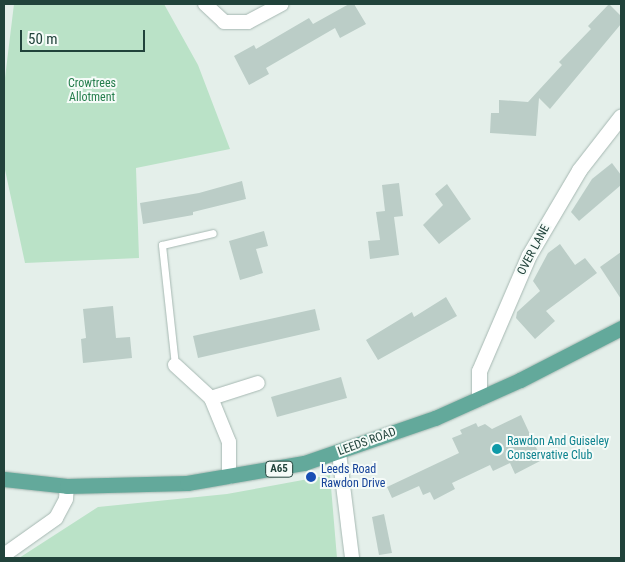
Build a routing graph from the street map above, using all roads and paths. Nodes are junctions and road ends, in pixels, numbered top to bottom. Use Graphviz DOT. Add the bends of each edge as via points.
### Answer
graph roads {
  1 [pos="205,4"];
  2 [pos="282,4"];
  3 [pos="621,116"];
  4 [pos="214,233"];
  5 [pos="621,328"];
  6 [pos="175,364"];
  7 [pos="258,384"];
  8 [pos="210,398"];
  9 [pos="480,398"];
  10 [pos="339,453"];
  11 [pos="229,477"];
  12 [pos="4,479"];
  13 [pos="67,486"];
  14 [pos="4,555"];
  15 [pos="352,558"];
  1 -- 2 [label="street" via="224,22 248,22"];
  3 -- 9 [label="street, OVER LANE" via="579,170 529,255 479,370"];
  4 -- 6 [label="lane" via="162,245"];
  5 -- 9 [label="main road, LEEDS ROAD / A65"];
  6 -- 8 [label="street"];
  7 -- 8 [label="street"];
  8 -- 11 [label="street" via="229,442"];
  9 -- 10 [label="main road, LEEDS ROAD / A65"];
  10 -- 11 [label="main road, LEEDS ROAD / A65"];
  10 -- 15 [label="street"];
  11 -- 13 [label="main road, LEEDS ROAD / A65" via="187,483"];
  12 -- 13 [label="main road, LEEDS ROAD / A65"];
  13 -- 14 [label="street" via="66,499 56,518"];
}
